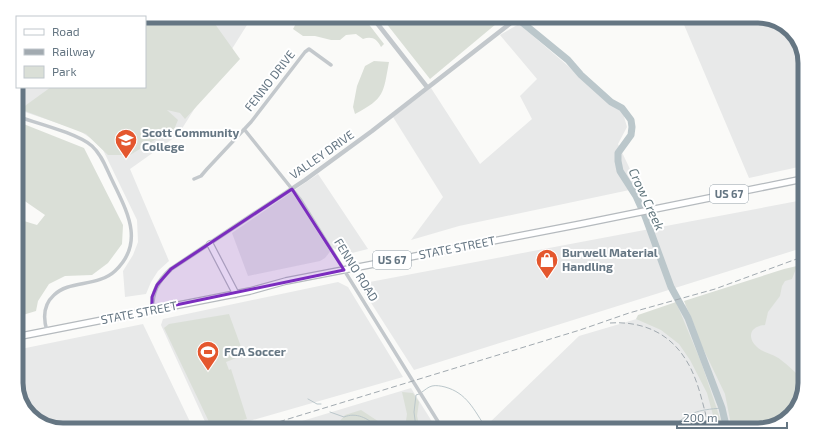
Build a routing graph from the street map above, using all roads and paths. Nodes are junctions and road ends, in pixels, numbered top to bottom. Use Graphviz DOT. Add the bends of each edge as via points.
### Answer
graph roads {
  1 [pos="377,23"];
  2 [pos="510,23"];
  3 [pos="331,66"];
  4 [pos="428,87"];
  5 [pos="23,118"];
  6 [pos="244,129"];
  7 [pos="194,179"];
  8 [pos="798,180"];
  9 [pos="292,188"];
  10 [pos="210,244"];
  11 [pos="344,270"];
  12 [pos="236,294"];
  13 [pos="152,310"];
  14 [pos="47,331"];
  15 [pos="23,336"];
  16 [pos="439,423"];
  1 -- 4 [label="street"];
  2 -- 4 [label="street, VALLEY DRIVE"];
  3 -- 6 [label="street, FENNO DRIVE" via="309,49"];
  4 -- 9 [label="street, VALLEY DRIVE"];
  5 -- 14 [label="street" via="77,137 92,146 103,160 128,214 130,224 131,239 123,261 115,271 101,280 69,287 54,295 44,311"];
  6 -- 7 [label="street, FENNO DRIVE" via="201,176"];
  6 -- 9 [label="street, FENNO ROAD"];
  8 -- 11 [label="main road, STATE STREET / US 67"];
  9 -- 10 [label="street, VALLEY DRIVE"];
  9 -- 11 [label="street, FENNO ROAD"];
  10 -- 12 [label="main road"];
  10 -- 13 [label="street, VALLEY DRIVE" via="160,280 152,297"];
  11 -- 12 [label="main road, STATE STREET / US 67"];
  11 -- 16 [label="street, FENNO ROAD"];
  12 -- 13 [label="main road, STATE STREET / US 67"];
  13 -- 14 [label="main road, STATE STREET / US 67"];
  14 -- 15 [label="main road, STATE STREET / US 67"];
}
